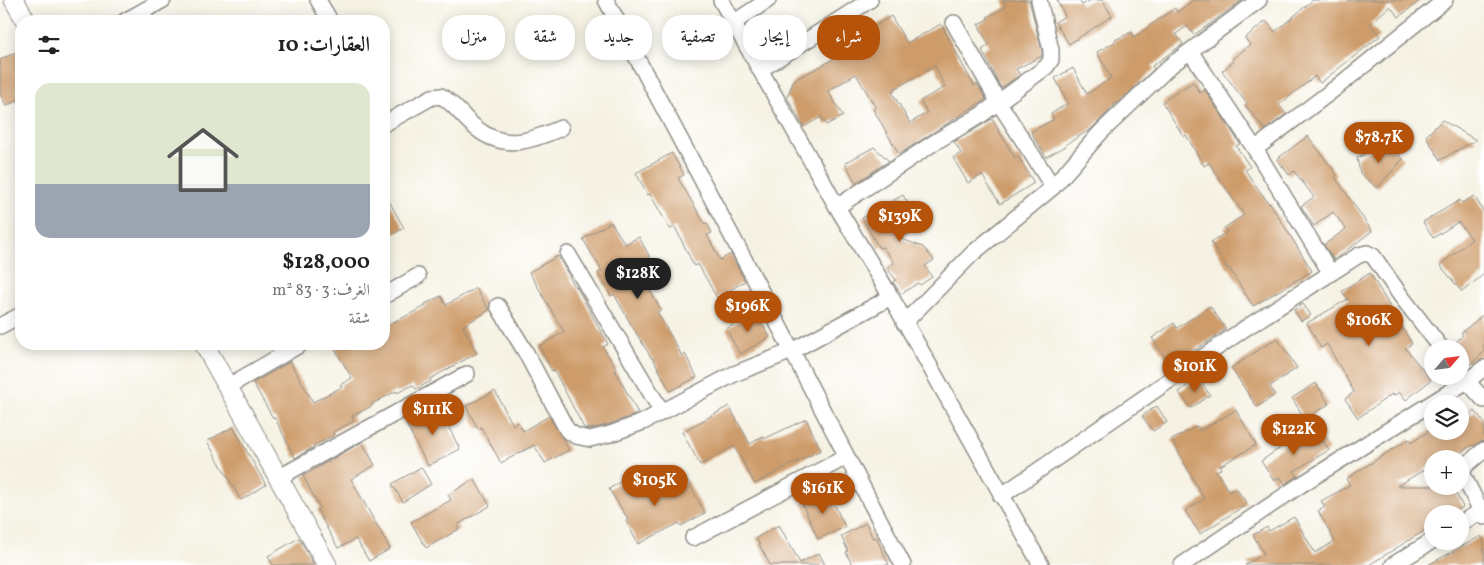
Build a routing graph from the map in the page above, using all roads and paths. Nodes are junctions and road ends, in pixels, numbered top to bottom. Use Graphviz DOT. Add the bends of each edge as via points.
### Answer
graph roads {
  1 [pos="14,0"];
  2 [pos="163,0"];
  3 [pos="318,0"];
  4 [pos="606,0"];
  5 [pos="721,0"];
  6 [pos="768,0"];
  7 [pos="870,0"];
  8 [pos="1038,0"];
  9 [pos="1259,0"];
  10 [pos="1445,0"];
  11 [pos="23,15"];
  12 [pos="140,15"];
  13 [pos="327,15"];
  14 [pos="729,15"];
  15 [pos="733,23"];
  16 [pos="954,23"];
  17 [pos="1190,51"];
  18 [pos="760,70"];
  19 [pos="999,103"];
  20 [pos="390,121"];
  21 [pos="561,128"];
  22 [pos="1255,149"];
  23 [pos="1053,187"];
  24 [pos="837,206"];
  25 [pos="568,254"];
  26 [pos="1330,272"];
  27 [pos="418,276"];
  28 [pos="390,292"];
  29 [pos="891,297"];
  30 [pos="498,306"];
  31 [pos="15,317"];
  32 [pos="2,322"];
  33 [pos="904,323"];
  34 [pos="1435,340"];
  35 [pos="207,350"];
  36 [pos="291,350"];
  37 [pos="792,351"];
  38 [pos="1484,368"];
  39 [pos="467,374"];
  40 [pos="1469,374"];
  41 [pos="1469,384"];
  42 [pos="1451,385"];
  43 [pos="227,387"];
  44 [pos="1484,400"];
  45 [pos="662,412"];
  46 [pos="1484,450"];
  47 [pos="846,457"];
  48 [pos="278,478"];
  49 [pos="1001,496"];
  50 [pos="1482,514"];
  51 [pos="1469,520"];
  52 [pos="694,538"];
  53 [pos="1424,545"];
  54 [pos="327,565"];
  55 [pos="903,565"];
  56 [pos="1040,565"];
  57 [pos="1182,565"];
  58 [pos="1393,565"];
  1 -- 11 [label="street"];
  2 -- 12 [label="street"];
  3 -- 13 [label="street"];
  4 -- 37 [label="street"];
  5 -- 14 [label="street"];
  6 -- 15 [label="street"];
  7 -- 18 [label="street"];
  8 -- 19 [label="street" via="1052,50 1051,60"];
  9 -- 17 [label="street"];
  10 -- 22 [label="street"];
  15 -- 18 [label="street"];
  16 -- 19 [label="street"];
  17 -- 22 [label="street"];
  17 -- 23 [label="street" via="1100,133"];
  18 -- 24 [label="street"];
  19 -- 23 [label="street"];
  19 -- 24 [label="street"];
  20 -- 21 [label="street" via="442,96 476,128 492,138 522,141"];
  22 -- 26 [label="street"];
  23 -- 33 [label="street" via="973,253"];
  24 -- 29 [label="street"];
  25 -- 45 [label="street"];
  26 -- 34 [label="street" via="1359,255 1373,256"];
  26 -- 49 [label="street"];
  27 -- 28 [label="street"];
  29 -- 33 [label="street"];
  29 -- 37 [label="street"];
  30 -- 45 [label="street" via="567,430 576,436 590,439 610,434"];
  31 -- 32 [label="street"];
  33 -- 49 [label="street"];
  35 -- 43 [label="street"];
  36 -- 43 [label="street"];
  37 -- 45 [label="street" via="734,374"];
  37 -- 47 [label="street"];
  38 -- 40 [label="street"];
  39 -- 48 [label="street"];
  41 -- 44 [label="street"];
  42 -- 57 [label="street"];
  43 -- 48 [label="street"];
  46 -- 50 [label="street" via="1464,467 1463,475"];
  47 -- 52 [label="street"];
  47 -- 55 [label="street"];
  48 -- 54 [label="street"];
  49 -- 56 [label="street"];
  50 -- 51 [label="street"];
  53 -- 58 [label="street"];
}
